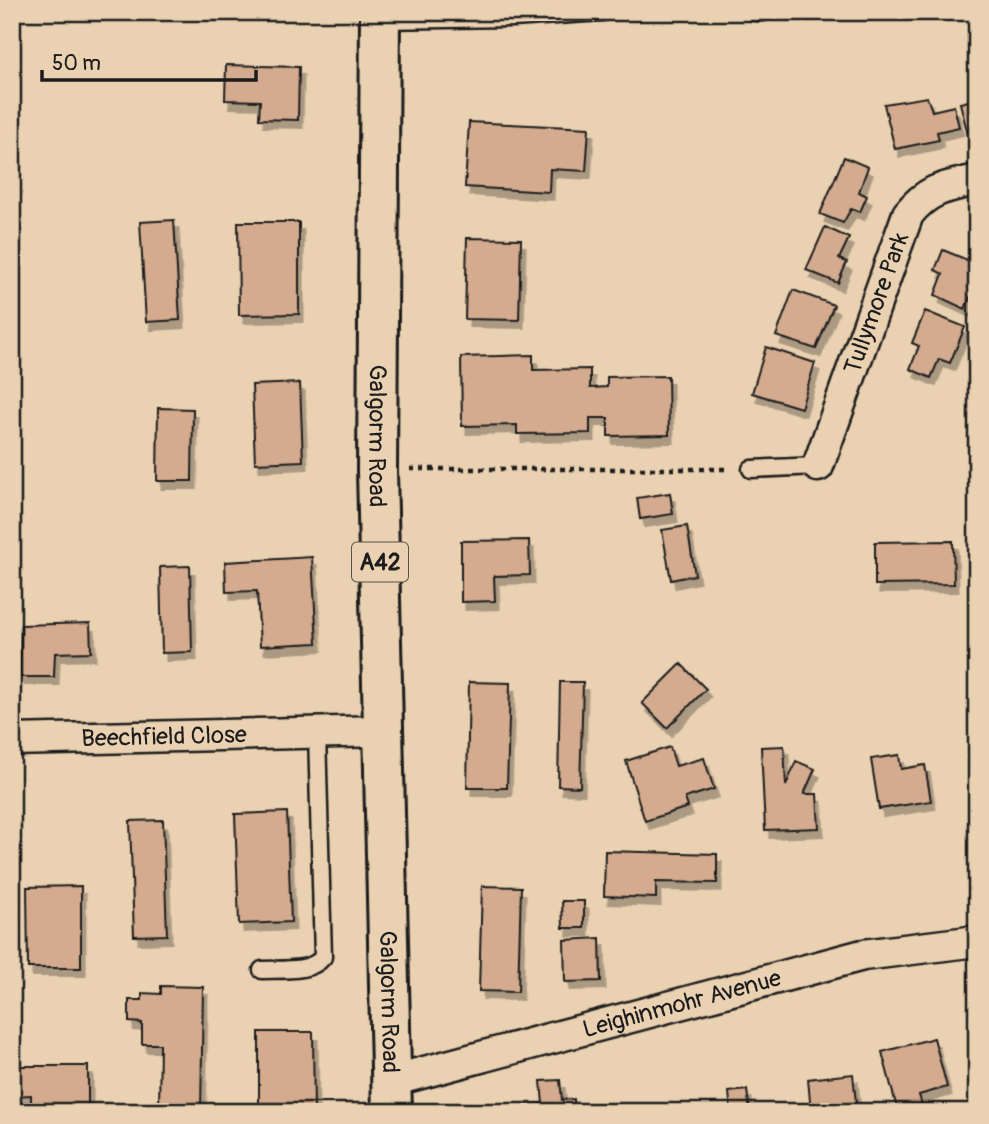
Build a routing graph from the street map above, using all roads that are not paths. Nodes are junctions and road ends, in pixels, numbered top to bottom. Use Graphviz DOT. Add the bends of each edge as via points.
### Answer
graph roads {
  1 [pos="602,12"];
  2 [pos="755,12"];
  3 [pos="763,12"];
  4 [pos="380,16"];
  5 [pos="977,180"];
  6 [pos="818,466"];
  7 [pos="751,469"];
  8 [pos="384,731"];
  9 [pos="317,733"];
  10 [pos="12,740"];
  11 [pos="977,941"];
  12 [pos="262,970"];
  13 [pos="392,1096"];
  1 -- 4 [label="lane" via="513,18"];
  2 -- 3 [label="lane"];
  4 -- 8 [label="main road, Galgorm Road / A42" via="377,470"];
  5 -- 6 [label="street, Tullymore Park" via="939,188 922,197 908,214"];
  6 -- 7 [label="lane"];
  8 -- 9 [label="street, Beechfield Close"];
  8 -- 13 [label="main road, Galgorm Road / A42"];
  9 -- 10 [label="street, Beechfield Close"];
  9 -- 12 [label="lane" via="323,957 306,967"];
  11 -- 13 [label="street, Leighinmohr Avenue" via="863,956"];
}
